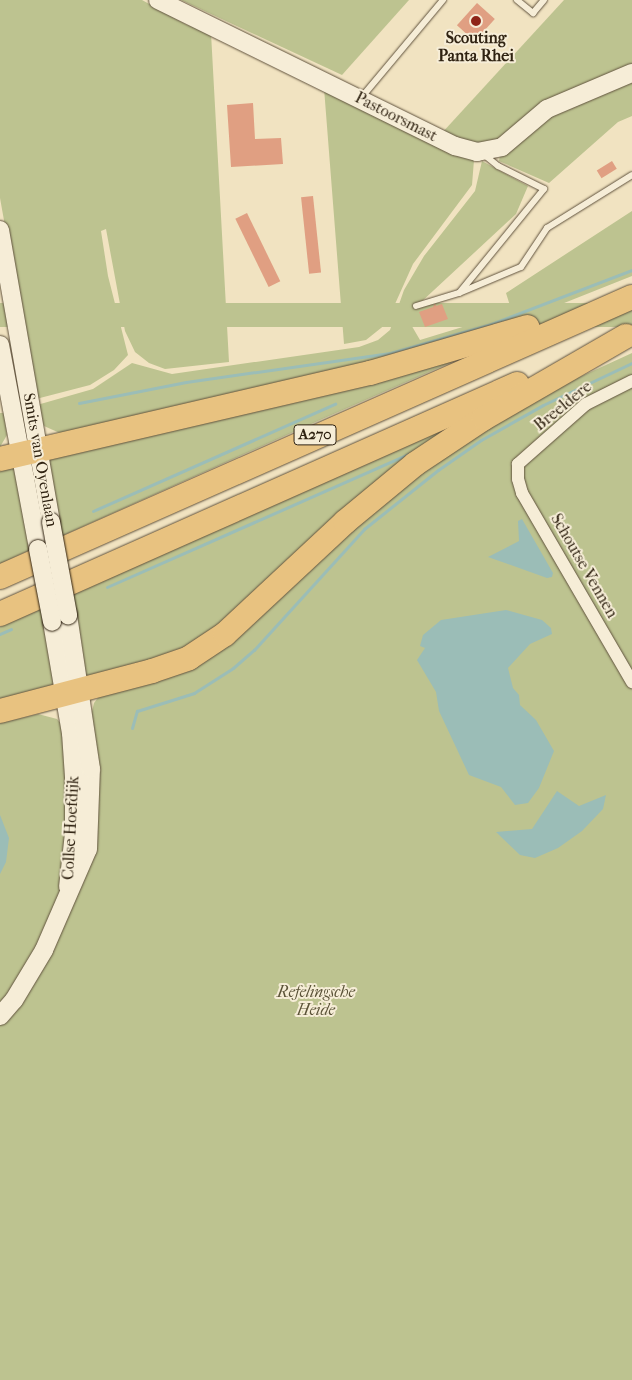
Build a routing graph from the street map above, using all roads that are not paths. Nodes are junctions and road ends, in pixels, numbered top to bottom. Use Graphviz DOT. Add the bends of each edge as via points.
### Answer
graph roads {
  1 [pos="158,0"];
  2 [pos="443,0"];
  3 [pos="517,0"];
  4 [pos="544,0"];
  5 [pos="632,73"];
  6 [pos="360,99"];
  7 [pos="482,152"];
  8 [pos="632,175"];
  9 [pos="0,230"];
  10 [pos="459,293"];
  11 [pos="632,296"];
  12 [pos="416,306"];
  13 [pos="629,335"];
  14 [pos="0,345"];
  15 [pos="632,381"];
  16 [pos="20,455"];
  17 [pos="518,464"];
  18 [pos="0,577"];
  19 [pos="0,614"];
  20 [pos="632,682"];
  21 [pos="73,692"];
  22 [pos="0,711"];
  23 [pos="0,1016"];
  1 -- 6 [label="main road, Pastoorsmast"];
  2 -- 6 [label="lane"];
  3 -- 4 [label="lane" via="533,13"];
  5 -- 7 [label="main road" via="547,109 502,147"];
  6 -- 7 [label="main road, Pastoorsmast" via="455,146"];
  7 -- 10 [label="lane" via="498,166 544,189"];
  8 -- 10 [label="lane" via="547,228 521,267"];
  9 -- 16 [label="main road, Smits van Oyenlaan"];
  10 -- 12 [label="lane"];
  11 -- 16 [label="highway, A270" via="389,368"];
  11 -- 18 [label="highway, A270"];
  13 -- 19 [label="highway, A270"];
  13 -- 21 [label="highway, A270" via="484,418 415,464 345,522 210,645 171,665"];
  14 -- 16 [label="main road, Smits van Oyenlaan"];
  15 -- 17 [label="street, Breeldere" via="586,404"];
  16 -- 21 [label="main road, Smits van Oyenlaan, bridge" via="43,525"];
  17 -- 20 [label="street, Schoutse Vennen" via="522,493"];
  21 -- 22 [label="highway, A270"];
  21 -- 23 [label="main road, Collse Hoefdijk" via="75,804 66,902 44,950 14,1000"];
}
